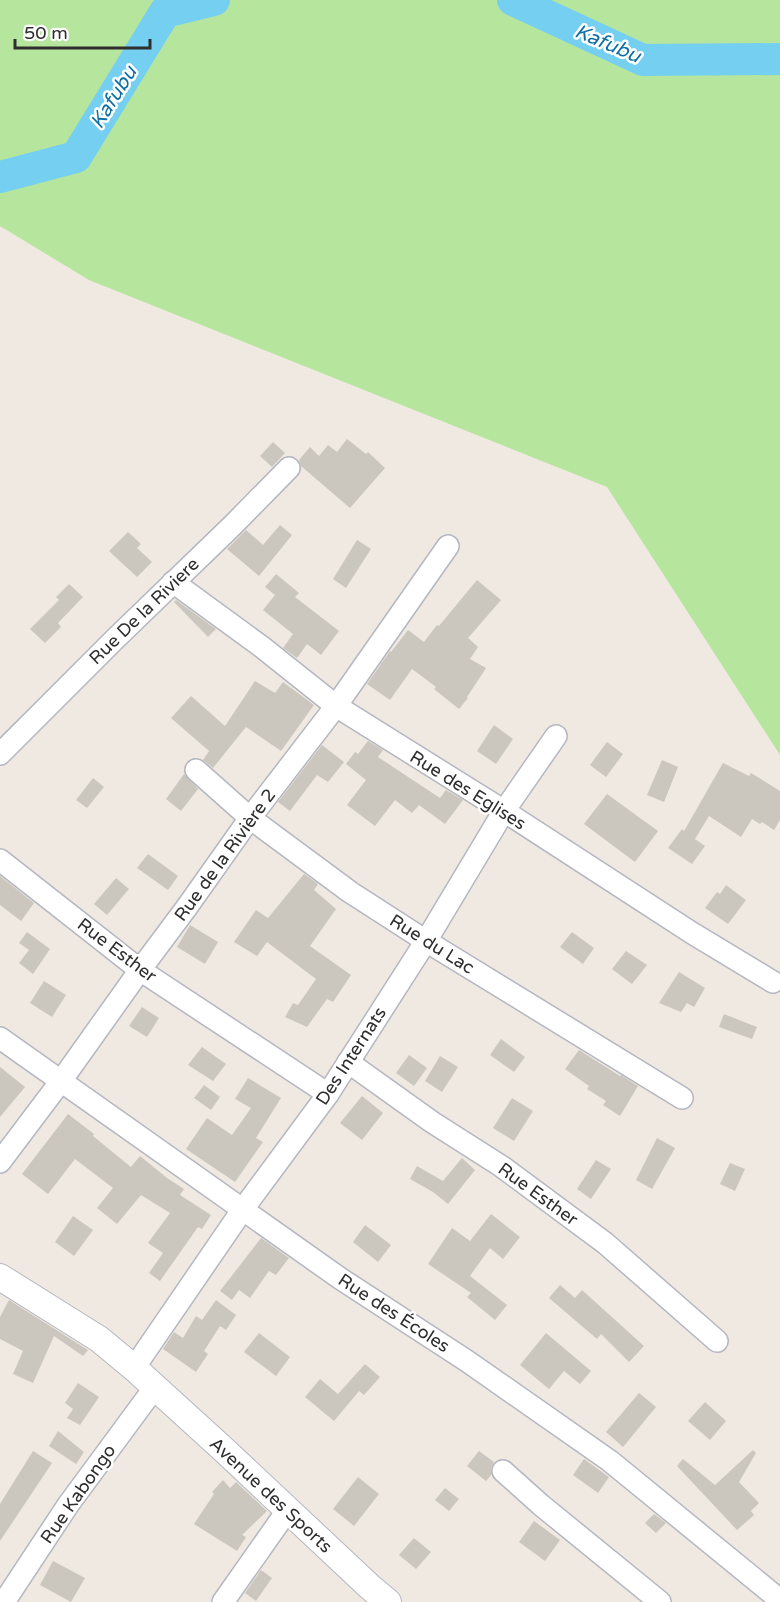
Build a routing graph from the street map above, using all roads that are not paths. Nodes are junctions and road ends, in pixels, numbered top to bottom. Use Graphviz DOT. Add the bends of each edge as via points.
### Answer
graph roads {
  1 [pos="289,468"];
  2 [pos="448,546"];
  3 [pos="173,582"];
  4 [pos="336,706"];
  5 [pos="556,736"];
  6 [pos="0,754"];
  7 [pos="196,770"];
  8 [pos="504,811"];
  9 [pos="250,818"];
  10 [pos="0,860"];
  11 [pos="426,941"];
  12 [pos="140,970"];
  13 [pos="774,982"];
  14 [pos="0,1038"];
  15 [pos="348,1062"];
  16 [pos="61,1081"];
  17 [pos="328,1094"];
  18 [pos="682,1098"];
  19 [pos="0,1162"];
  20 [pos="243,1209"];
  21 [pos="0,1277"];
  22 [pos="717,1341"];
  23 [pos="134,1368"];
  24 [pos="155,1387"];
  25 [pos="503,1471"];
  26 [pos="287,1511"];
  27 [pos="780,1600"];
  28 [pos="4,1602"];
  29 [pos="223,1602"];
  30 [pos="388,1602"];
  31 [pos="660,1602"];
  1 -- 3 [label="street, Rue De la Riviere"];
  2 -- 4 [label="street, Rue de la Rivière 2"];
  3 -- 4 [label="street, Rue des Eglises"];
  3 -- 6 [label="street, Rue De la Riviere"];
  4 -- 8 [label="street, Rue des Eglises"];
  4 -- 9 [label="street, Rue de la Rivière 2"];
  5 -- 8 [label="street, Des Internats"];
  7 -- 9 [label="street, Rue du Lac"];
  8 -- 11 [label="street, Des Internats"];
  8 -- 13 [label="street, Rue des Eglises"];
  9 -- 11 [label="street, Rue du Lac" via="350,892"];
  9 -- 12 [label="street, Rue de la Rivière 2"];
  10 -- 12 [label="street, Rue Esther"];
  11 -- 15 [label="street, Des Internats"];
  11 -- 18 [label="street, Rue du Lac"];
  12 -- 16 [label="street, Rue de la Rivière 2"];
  12 -- 17 [label="street, Rue Esther"];
  14 -- 16 [label="street, Rue des Écoles"];
  15 -- 17 [label="street, Des Internats"];
  15 -- 22 [label="street, Rue Esther" via="501,1166 605,1243"];
  16 -- 19 [label="street, Rue de la Rivière 2"];
  16 -- 20 [label="street, Rue des Écoles"];
  17 -- 20 [label="street, Des Internats"];
  20 -- 23 [label="street, Des Internats"];
  20 -- 27 [label="street, Rue des Écoles" via="610,1461"];
  21 -- 23 [label="street" via="99,1339"];
  23 -- 24 [label="street"];
  24 -- 26 [label="street, Avenue des Sports"];
  24 -- 28 [label="street, Rue Kabongo"];
  25 -- 31 [label="street"];
  26 -- 29 [label="street"];
  26 -- 30 [label="street, Avenue des Sports"];
}
